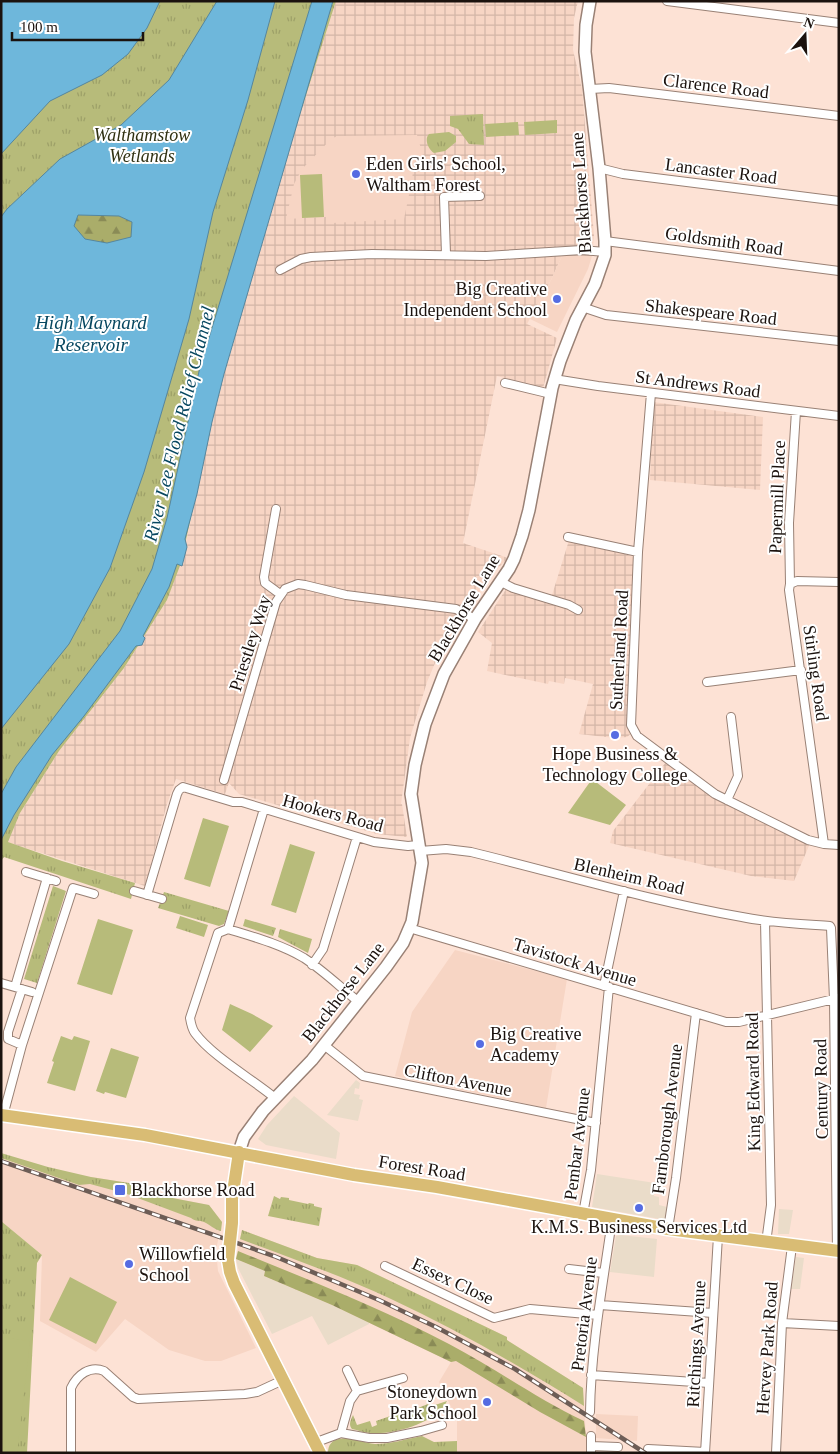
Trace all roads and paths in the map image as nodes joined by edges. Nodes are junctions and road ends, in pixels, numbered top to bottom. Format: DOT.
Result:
graph roads {
  1 [pos="590,1"];
  2 [pos="668,1"];
  3 [pos="839,23"];
  4 [pos="590,89"];
  5 [pos="839,116"];
  6 [pos="599,168"];
  7 [pos="480,196"];
  8 [pos="839,201"];
  9 [pos="605,246"];
  10 [pos="446,254"];
  11 [pos="280,270"];
  12 [pos="839,271"];
  13 [pos="582,307"];
  14 [pos="839,341"];
  15 [pos="554,379"];
  16 [pos="504,383"];
  17 [pos="650,393"];
  18 [pos="551,394"];
  19 [pos="796,411"];
  20 [pos="839,416"];
  21 [pos="276,509"];
  22 [pos="568,537"];
  23 [pos="638,552"];
  24 [pos="501,582"];
  25 [pos="839,582"];
  26 [pos="790,584"];
  27 [pos="280,594"];
  28 [pos="578,610"];
  29 [pos="475,619"];
  30 [pos="801,670"];
  31 [pos="707,682"];
  32 [pos="731,717"];
  33 [pos="224,780"];
  34 [pos="727,800"];
  35 [pos="264,809"];
  36 [pos="357,837"];
  37 [pos="824,844"];
  38 [pos="839,845"];
  39 [pos="419,848"];
  40 [pos="26,872"];
  41 [pos="47,878"];
  42 [pos="56,880"];
  43 [pos="134,891"];
  44 [pos="624,891"];
  45 [pos="94,894"];
  46 [pos="147,894"];
  47 [pos="162,899"];
  48 [pos="765,921"];
  49 [pos="409,928"];
  50 [pos="831,928"];
  51 [pos="228,929"];
  52 [pos="312,965"];
  53 [pos="1,983"];
  54 [pos="607,987"];
  55 [pos="18,988"];
  56 [pos="32,992"];
  57 [pos="836,999"];
  58 [pos="360,1002"];
  59 [pos="696,1013"];
  60 [pos="767,1015"];
  61 [pos="22,1045"];
  62 [pos="324,1045"];
  63 [pos="275,1098"];
  64 [pos="2,1115"];
  65 [pos="596,1123"];
  66 [pos="239,1152"];
  67 [pos="583,1214"];
  68 [pos="612,1220"];
  69 [pos="668,1229"];
  70 [pos="718,1236"];
  71 [pos="766,1242"];
  72 [pos="792,1246"];
  73 [pos="838,1251"];
  74 [pos="384,1266"];
  75 [pos="569,1269"];
  76 [pos="603,1273"];
  77 [pos="600,1305"];
  78 [pos="713,1313"];
  79 [pos="598,1315"];
  80 [pos="782,1323"];
  81 [pos="839,1326"];
  82 [pos="347,1370"];
  83 [pos="591,1375"];
  84 [pos="403,1378"];
  85 [pos="283,1380"];
  86 [pos="709,1383"];
  87 [pos="357,1391"];
  88 [pos="590,1412"];
  89 [pos="442,1425"];
  90 [pos="341,1433"];
  91 [pos="591,1436"];
  92 [pos="618,1447"];
  93 [pos="317,1448"];
  94 [pos="591,1449"];
  95 [pos="648,1449"];
  96 [pos="705,1452"];
  97 [pos="71,1453"];
  98 [pos="776,1453"];
  1 -- 4 [label="main road, Blackhorse Lane"];
  2 -- 3 [label="street"];
  4 -- 5 [label="street, Clarence Road"];
  4 -- 6 [label="main road, Blackhorse Lane"];
  6 -- 8 [label="street, Lancaster Road"];
  6 -- 9 [label="main road, Blackhorse Lane"];
  7 -- 10 [label="street"];
  9 -- 10 [label="street, Goldsmith Road"];
  9 -- 12 [label="street, Goldsmith Road"];
  9 -- 13 [label="main road, Blackhorse Lane"];
  10 -- 11 [label="street, Goldsmith Road"];
  13 -- 14 [label="street, Shakespeare Road"];
  13 -- 15 [label="main road, Blackhorse Lane"];
  15 -- 17 [label="street, St Andrews Road"];
  15 -- 18 [label="main road, Blackhorse Lane"];
  16 -- 18 [label="street"];
  17 -- 19 [label="street, St Andrews Road"];
  17 -- 23 [label="street, Sutherland Road"];
  18 -- 24 [label="main road, Blackhorse Lane"];
  19 -- 20 [label="street, St Andrews Road"];
  19 -- 26 [label="street, Papermill Place"];
  21 -- 27 [label="street"];
  22 -- 23 [label="street"];
  23 -- 34 [label="street, Sutherland Road"];
  24 -- 28 [label="street"];
  24 -- 29 [label="main road, Blackhorse Lane"];
  25 -- 26 [label="street"];
  26 -- 30 [label="street, Stirling Road"];
  27 -- 29 [label="street, Priestley Way"];
  27 -- 33 [label="street, Priestley Way"];
  29 -- 39 [label="main road, Blackhorse Lane"];
  30 -- 31 [label="street"];
  30 -- 37 [label="street, Stirling Road"];
  32 -- 34 [label="street"];
  34 -- 37 [label="street, Sutherland Road"];
  35 -- 36 [label="street, Hookers Road"];
  35 -- 46 [label="street, Hookers Road"];
  35 -- 51 [label="street"];
  36 -- 39 [label="street, Hookers Road"];
  36 -- 52 [label="street"];
  37 -- 38 [label="street, Sutherland Road"];
  39 -- 44 [label="street, Blenheim Road"];
  39 -- 49 [label="main road, Blackhorse Lane"];
  40 -- 41 [label="street"];
  41 -- 42 [label="street"];
  41 -- 55 [label="street"];
  43 -- 46 [label="street"];
  44 -- 48 [label="street, Blenheim Road"];
  44 -- 54 [label="street, Pembar Avenue"];
  45 -- 61 [label="street"];
  46 -- 47 [label="street"];
  48 -- 50 [label="street, Blenheim Road"];
  48 -- 60 [label="street, King Edward Road"];
  49 -- 54 [label="street, Tavistock Avenue"];
  49 -- 58 [label="main road, Blackhorse Lane"];
  50 -- 57 [label="street, Century Road"];
  51 -- 52 [label="street"];
  51 -- 63 [label="street"];
  52 -- 58 [label="street"];
  53 -- 55 [label="street"];
  54 -- 59 [label="street, Tavistock Avenue"];
  54 -- 65 [label="street, Pembar Avenue"];
  55 -- 56 [label="street"];
  55 -- 61 [label="street"];
  57 -- 60 [label="street"];
  57 -- 73 [label="street, Century Road"];
  58 -- 62 [label="main road, Blackhorse Lane"];
  59 -- 60 [label="street, Tavistock Avenue"];
  59 -- 69 [label="street, Farnborough Avenue"];
  60 -- 71 [label="street, King Edward Road"];
  61 -- 64 [label="street"];
  62 -- 63 [label="main road, Blackhorse Lane"];
  62 -- 65 [label="street, Clifton Avenue"];
  63 -- 66 [label="main road, Blackhorse Lane"];
  64 -- 66 [label="main road, Forest Road"];
  65 -- 67 [label="street, Pembar Avenue"];
  66 -- 67 [label="main road, Forest Road"];
  66 -- 85 [label="main road, bridge"];
  67 -- 68 [label="main road, Forest Road"];
  68 -- 69 [label="main road, Forest Road"];
  68 -- 76 [label="street, Pretoria Avenue"];
  69 -- 70 [label="main road, Forest Road"];
  70 -- 71 [label="main road, Forest Road"];
  70 -- 78 [label="street, Ritchings Avenue"];
  71 -- 72 [label="main road, Forest Road"];
  72 -- 73 [label="main road, Forest Road"];
  72 -- 80 [label="street, Hervey Park Road"];
  74 -- 79 [label="street, Essex Close"];
  75 -- 76 [label="street"];
  76 -- 77 [label="street, Pretoria Avenue"];
  77 -- 78 [label="street"];
  77 -- 79 [label="street, Pretoria Avenue"];
  78 -- 86 [label="street, Ritchings Avenue"];
  79 -- 83 [label="street, Pretoria Avenue"];
  80 -- 81 [label="street"];
  80 -- 98 [label="street, Hervey Park Road"];
  82 -- 87 [label="street"];
  83 -- 86 [label="street"];
  83 -- 88 [label="street, Pretoria Avenue"];
  84 -- 87 [label="street"];
  85 -- 93 [label="main road"];
  85 -- 97 [label="street"];
  86 -- 96 [label="street, Ritchings Avenue"];
  87 -- 90 [label="street"];
  89 -- 90 [label="street"];
  90 -- 93 [label="street"];
  91 -- 94 [label="street"];
  92 -- 94 [label="street"];
  95 -- 96 [label="street"];
}
